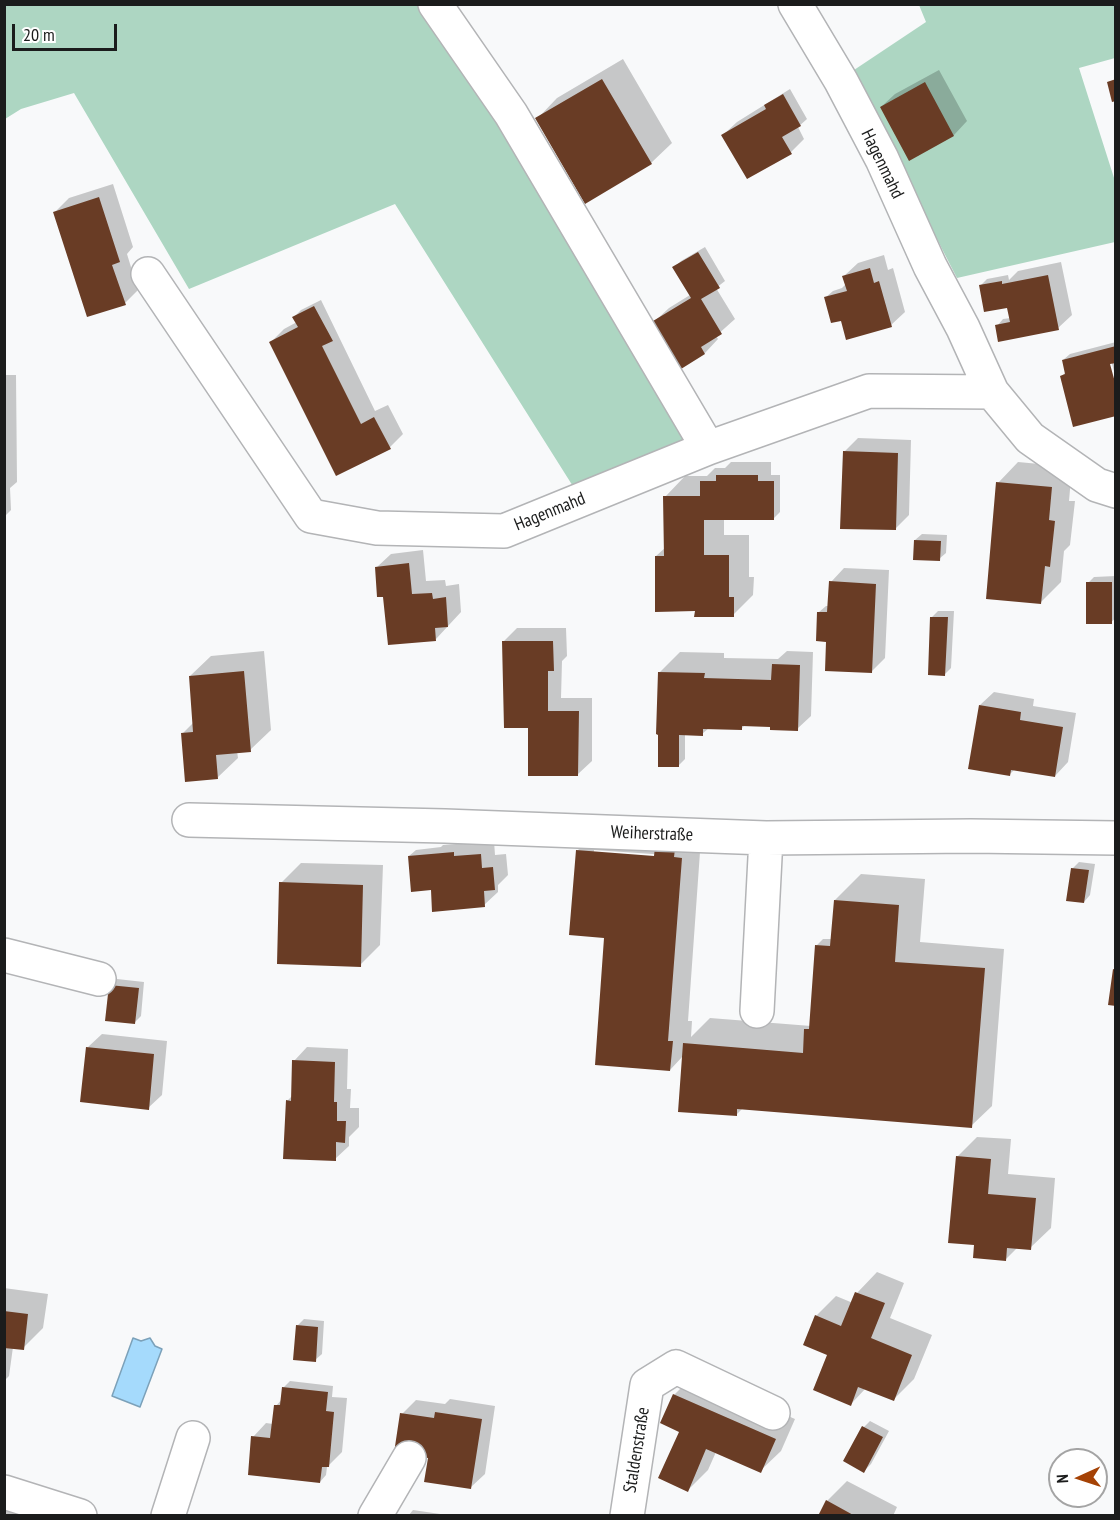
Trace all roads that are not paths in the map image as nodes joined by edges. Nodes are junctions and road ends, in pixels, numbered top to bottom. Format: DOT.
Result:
graph roads {
  1 [pos="435,4"];
  2 [pos="795,4"];
  3 [pos="148,274"];
  4 [pos="992,392"];
  5 [pos="708,448"];
  6 [pos="1116,491"];
  7 [pos="189,820"];
  8 [pos="766,838"];
  9 [pos="1116,838"];
  10 [pos="4,956"];
  11 [pos="99,979"];
  12 [pos="757,1011"];
  13 [pos="773,1413"];
  14 [pos="193,1438"];
  15 [pos="409,1458"];
  16 [pos="4,1492"];
  17 [pos="80,1515"];
  18 [pos="168,1515"];
  19 [pos="375,1515"];
  20 [pos="627,1515"];
  1 -- 5 [label="street"];
  2 -- 4 [label="street, Hagenmahd"];
  3 -- 5 [label="street, Hagenmahd"];
  4 -- 5 [label="street, Hagenmahd"];
  4 -- 6 [label="street, Hagenmahd"];
  7 -- 8 [label="street, Weiherstraße"];
  8 -- 9 [label="street, Weiherstraße"];
  8 -- 12 [label="street"];
  10 -- 11 [label="street"];
  13 -- 20 [label="street, Staldenstraße"];
  14 -- 18 [label="street"];
  15 -- 19 [label="street"];
  16 -- 17 [label="street"];
}
